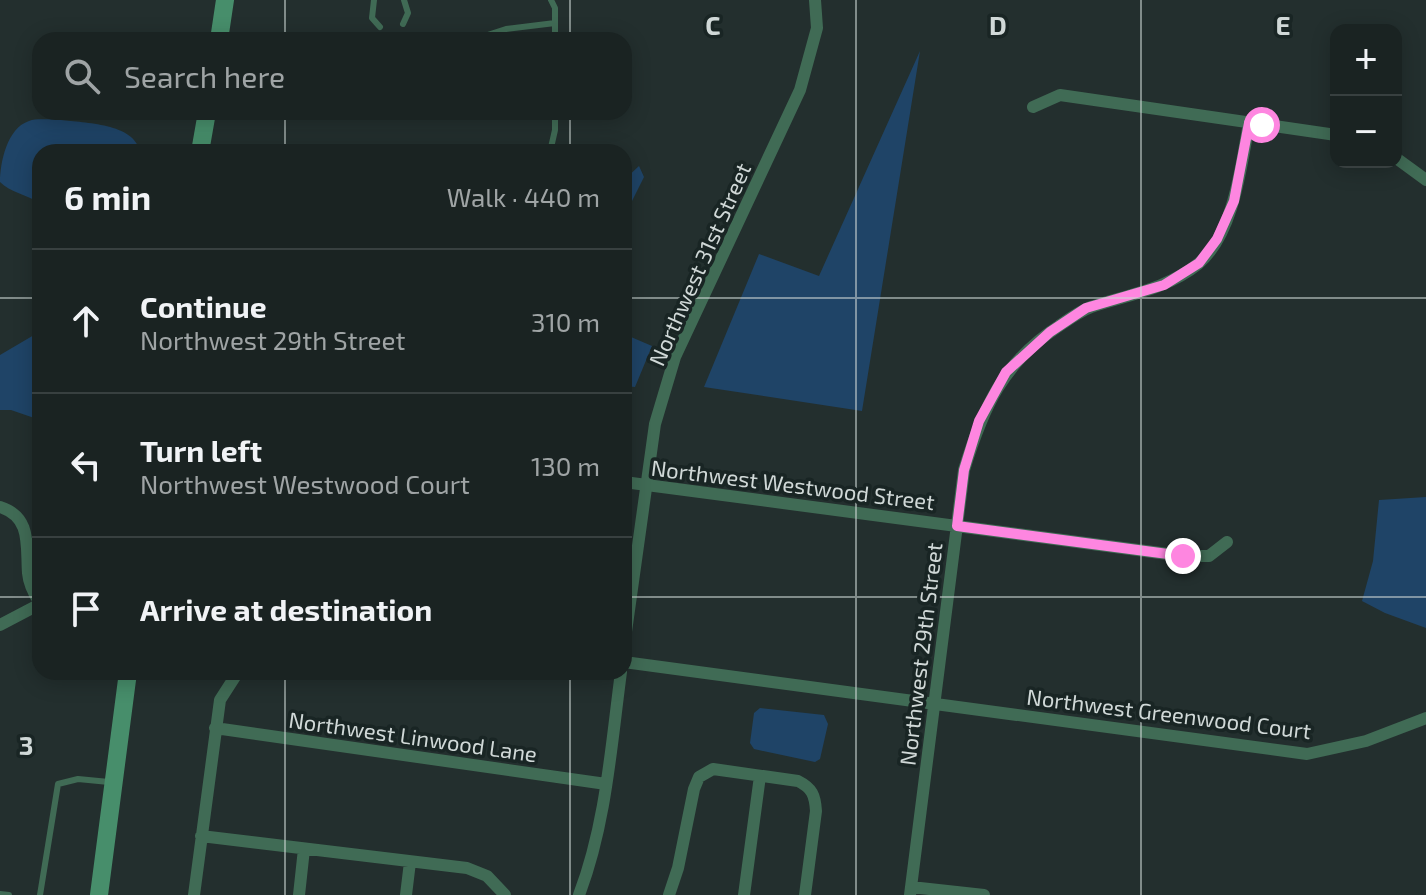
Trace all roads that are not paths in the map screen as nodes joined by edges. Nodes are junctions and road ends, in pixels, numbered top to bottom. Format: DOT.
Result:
graph roads {
  1 [pos="225,0"];
  2 [pos="374,0"];
  3 [pos="404,0"];
  4 [pos="551,0"];
  5 [pos="815,0"];
  6 [pos="555,23"];
  7 [pos="403,24"];
  8 [pos="380,27"];
  9 [pos="220,32"];
  10 [pos="497,32"];
  11 [pos="555,32"];
  12 [pos="1033,107"];
  13 [pos="206,120"];
  14 [pos="555,120"];
  15 [pos="1249,123"];
  16 [pos="1330,134"];
  17 [pos="201,144"];
  18 [pos="552,144"];
  19 [pos="1402,162"];
  20 [pos="1426,180"];
  21 [pos="632,483"];
  22 [pos="646,485"];
  23 [pos="0,507"];
  24 [pos="957,526"];
  25 [pos="1227,542"];
  26 [pos="632,587"];
  27 [pos="32,590"];
  28 [pos="32,608"];
  29 [pos="0,625"];
  30 [pos="632,663"];
  31 [pos="127,680"];
  32 [pos="233,680"];
  33 [pos="620,680"];
  34 [pos="934,703"];
  35 [pos="1426,718"];
  36 [pos="215,728"];
  37 [pos="760,776"];
  38 [pos="114,782"];
  39 [pos="606,784"];
  40 [pos="201,836"];
  41 [pos="304,849"];
  42 [pos="410,862"];
  43 [pos="910,891"];
  44 [pos="0,894"];
  45 [pos="9,895"];
  46 [pos="40,895"];
  47 [pos="99,895"];
  48 [pos="194,895"];
  49 [pos="299,895"];
  50 [pos="406,895"];
  51 [pos="505,895"];
  52 [pos="579,895"];
  53 [pos="669,895"];
  54 [pos="744,895"];
  55 [pos="805,895"];
  56 [pos="984,895"];
  1 -- 9 [label="main road"];
  2 -- 8 [label="lane"];
  3 -- 7 [label="lane"];
  4 -- 6 [label="lane"];
  5 -- 22 [label="street, Northwest 31st Street"];
  6 -- 10 [label="lane"];
  6 -- 11 [label="lane"];
  12 -- 15 [label="street"];
  13 -- 17 [label="main road"];
  14 -- 18 [label="lane"];
  15 -- 16 [label="street"];
  15 -- 24 [label="street, Northwest 29th Street"];
  19 -- 20 [label="street"];
  21 -- 22 [label="street, Northwest Westwood Street"];
  22 -- 24 [label="street, Northwest Westwood Street"];
  22 -- 26 [label="street, Northwest 31st Street"];
  23 -- 27 [label="street"];
  24 -- 25 [label="street, Northwest Westwood Street"];
  24 -- 34 [label="street, Northwest 29th Street"];
  28 -- 29 [label="street"];
  30 -- 34 [label="street, Northwest Greenwood Court"];
  31 -- 38 [label="main road"];
  32 -- 36 [label="street"];
  33 -- 39 [label="street"];
  34 -- 35 [label="street, Northwest Greenwood Court"];
  34 -- 43 [label="street, Northwest 29th Street"];
  36 -- 39 [label="street, Northwest Linwood Lane"];
  36 -- 40 [label="street"];
  37 -- 53 [label="street"];
  37 -- 54 [label="street"];
  37 -- 55 [label="street"];
  38 -- 46 [label="lane"];
  38 -- 47 [label="main road"];
  39 -- 52 [label="street"];
  40 -- 41 [label="street"];
  40 -- 48 [label="street"];
  41 -- 42 [label="street"];
  41 -- 49 [label="street"];
  42 -- 50 [label="street"];
  42 -- 51 [label="street"];
  43 -- 56 [label="street"];
  44 -- 45 [label="lane"];
}
